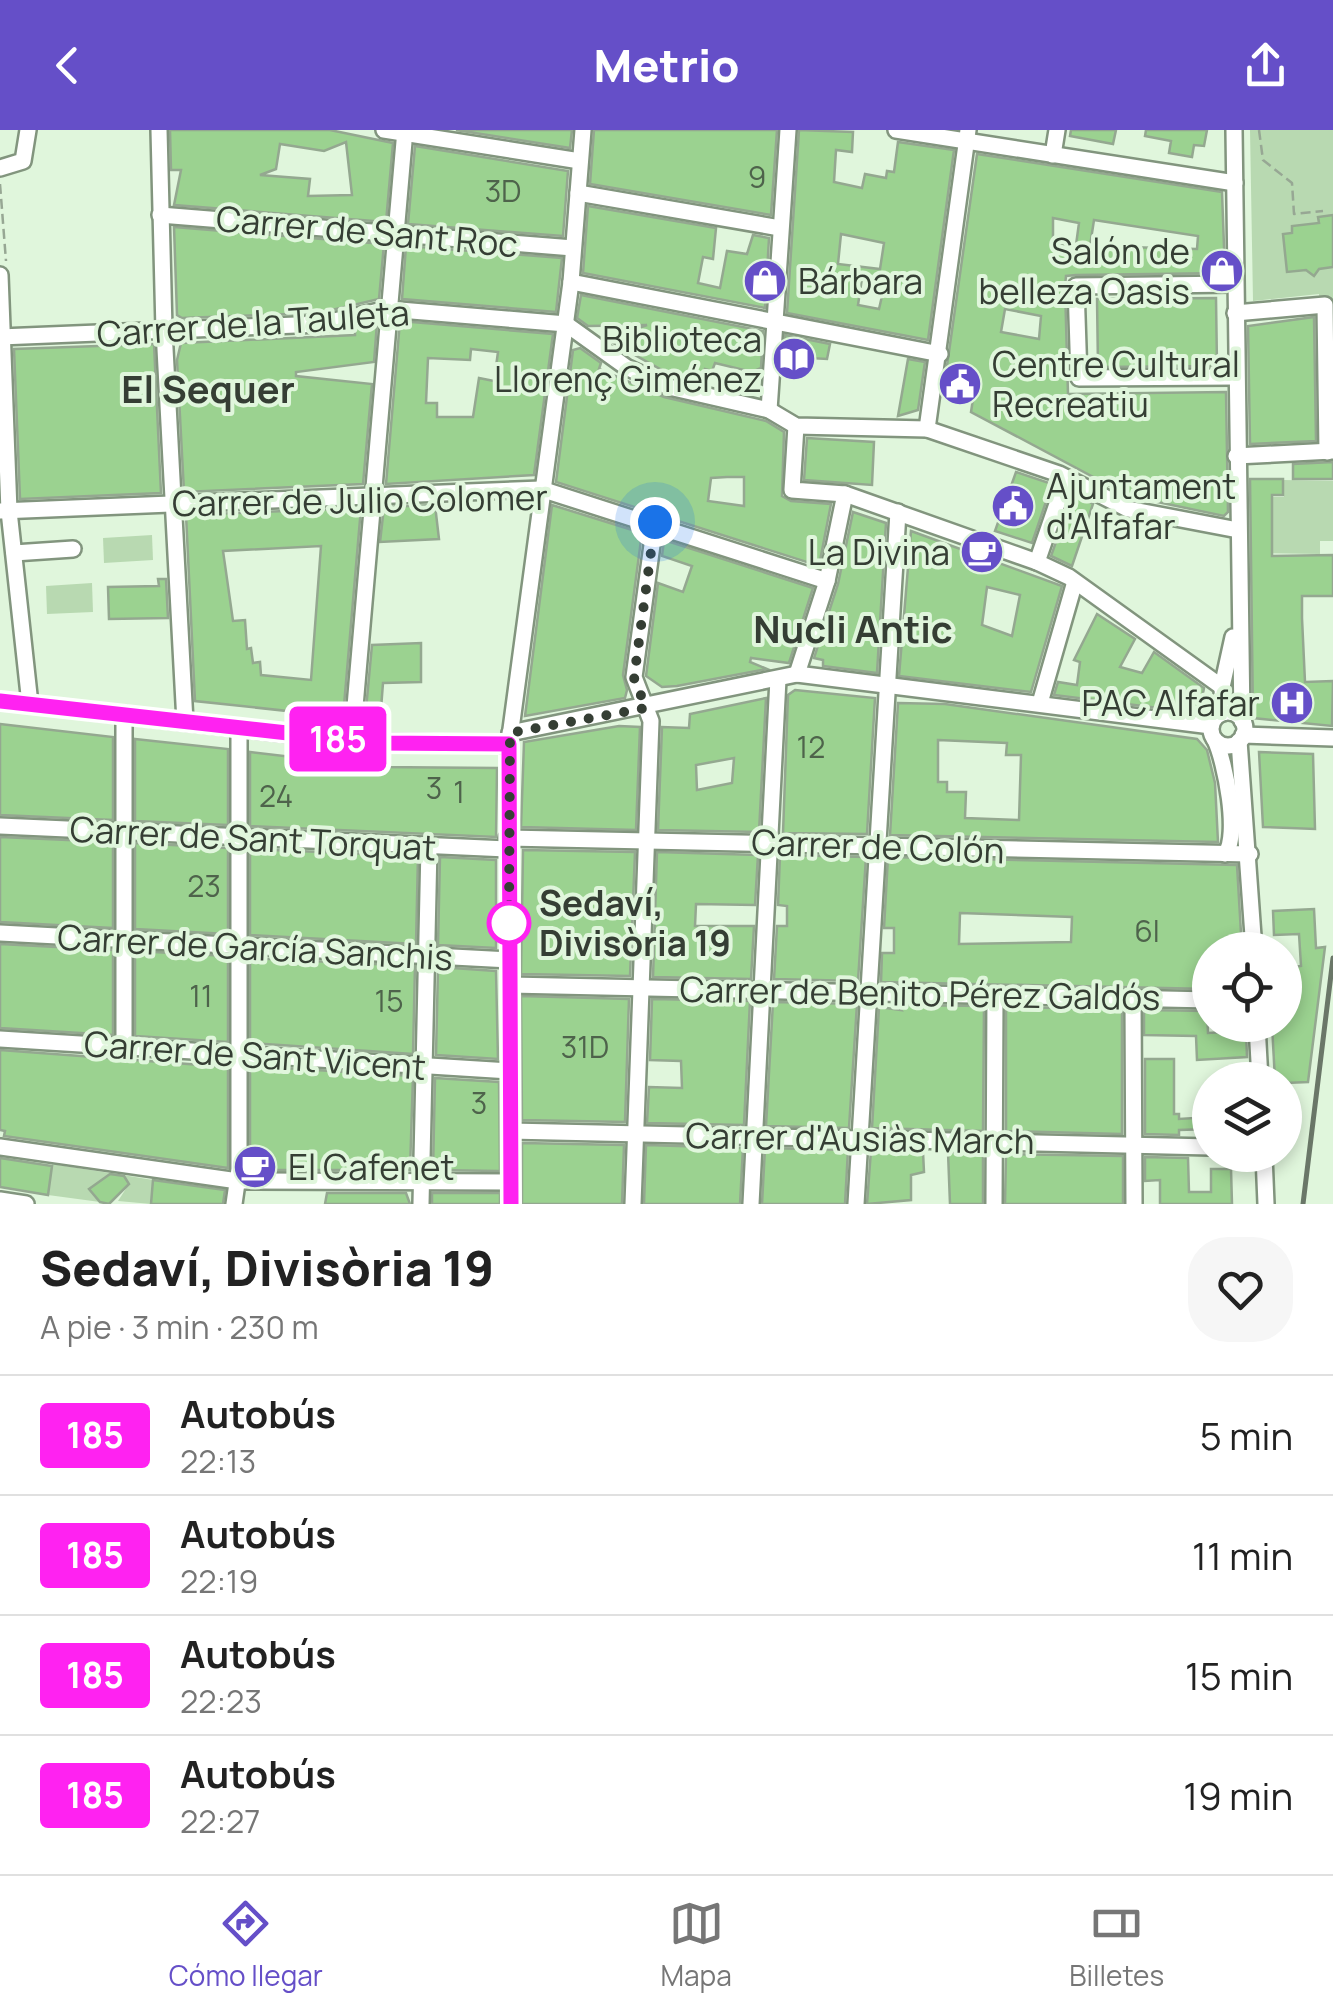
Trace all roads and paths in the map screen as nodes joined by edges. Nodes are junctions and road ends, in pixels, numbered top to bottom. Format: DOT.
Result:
graph roads {
  1 [pos="28,130"];
  2 [pos="159,130"];
  3 [pos="384,130"];
  4 [pos="583,130"];
  5 [pos="788,130"];
  6 [pos="896,130"];
  7 [pos="1058,130"];
  8 [pos="1234,130"];
  9 [pos="1259,130"];
  10 [pos="405,132"];
  11 [pos="967,136"];
  12 [pos="1054,155"];
  13 [pos="580,161"];
  14 [pos="0,168"];
  15 [pos="1236,183"];
  16 [pos="578,193"];
  17 [pos="1324,212"];
  18 [pos="160,215"];
  19 [pos="780,228"];
  20 [pos="394,233"];
  21 [pos="573,248"];
  22 [pos="0,276"];
  23 [pos="571,282"];
  24 [pos="1235,284"];
  25 [pos="388,309"];
  26 [pos="1235,313"];
  27 [pos="772,322"];
  28 [pos="566,324"];
  29 [pos="164,330"];
  30 [pos="2,338"];
  31 [pos="940,354"];
  32 [pos="1235,377"];
  33 [pos="768,410"];
  34 [pos="796,426"];
  35 [pos="927,429"];
  36 [pos="1330,451"];
  37 [pos="1236,456"];
  38 [pos="1066,478"];
  39 [pos="541,490"];
  40 [pos="375,493"];
  41 [pos="844,494"];
  42 [pos="176,502"];
  43 [pos="5,511"];
  44 [pos="898,512"];
  45 [pos="655,522"];
  46 [pos="1238,530"];
  47 [pos="73,550"];
  48 [pos="14,553"];
  49 [pos="1037,562"];
  50 [pos="827,582"];
  51 [pos="1074,585"];
  52 [pos="1238,614"];
  53 [pos="797,674"];
  54 [pos="778,679"];
  55 [pos="887,686"];
  56 [pos="1222,687"];
  57 [pos="0,701"];
  58 [pos="30,704"];
  59 [pos="1040,704"];
  60 [pos="646,708"];
  61 [pos="1223,713"];
  62 [pos="124,714"];
  63 [pos="185,722"];
  64 [pos="239,728"];
  65 [pos="1242,732"];
  66 [pos="1213,733"];
  67 [pos="1333,738"];
  68 [pos="509,739"];
  69 [pos="352,740"];
  70 [pos="0,826"];
  71 [pos="124,832"];
  72 [pos="238,838"];
  73 [pos="643,840"];
  74 [pos="772,843"];
  75 [pos="507,844"];
  76 [pos="428,847"];
  77 [pos="878,848"];
  78 [pos="1225,854"];
  79 [pos="1250,854"];
  80 [pos="1253,932"];
  81 [pos="0,933"];
  82 [pos="124,940"];
  83 [pos="238,946"];
  84 [pos="427,956"];
  85 [pos="510,960"];
  86 [pos="510,986"];
  87 [pos="641,986"];
  88 [pos="761,989"];
  89 [pos="870,992"];
  90 [pos="996,995"];
  91 [pos="1133,998"];
  92 [pos="1192,1000"];
  93 [pos="0,1038"];
  94 [pos="124,1046"];
  95 [pos="238,1054"];
  96 [pos="425,1066"];
  97 [pos="510,1070"];
  98 [pos="510,1131"];
  99 [pos="637,1133"];
  100 [pos="756,1134"];
  101 [pos="860,1136"];
  102 [pos="996,1141"];
  103 [pos="1134,1144"];
  104 [pos="1192,1146"];
  105 [pos="0,1147"];
  106 [pos="1265,1172"];
  107 [pos="238,1181"];
  108 [pos="425,1181"];
  109 [pos="511,1182"];
  110 [pos="0,1200"];
  111 [pos="26,1204"];
  112 [pos="234,1204"];
  113 [pos="422,1204"];
  114 [pos="511,1204"];
  115 [pos="633,1204"];
  116 [pos="751,1204"];
  117 [pos="856,1204"];
  118 [pos="994,1204"];
  119 [pos="1134,1204"];
  120 [pos="1266,1204"];
  1 -- 14 [label="street"];
  2 -- 18 [label="street"];
  3 -- 10 [label="street"];
  4 -- 13 [label="street"];
  5 -- 19 [label="street"];
  6 -- 11 [label="street"];
  7 -- 12 [label="street"];
  8 -- 15 [label="street"];
  9 -- 17 [label="path"];
  10 -- 13 [label="street"];
  10 -- 20 [label="street"];
  11 -- 12 [label="street"];
  11 -- 31 [label="street"];
  12 -- 15 [label="street"];
  13 -- 16 [label="street"];
  15 -- 24 [label="street"];
  16 -- 19 [label="street"];
  16 -- 21 [label="street"];
  18 -- 20 [label="street, Carrer de Sant Roc"];
  18 -- 29 [label="street"];
  19 -- 27 [label="street"];
  20 -- 21 [label="street, Carrer de Sant Roc"];
  20 -- 25 [label="street"];
  21 -- 23 [label="street"];
  22 -- 30 [label="street"];
  23 -- 27 [label="street"];
  23 -- 28 [label="street"];
  24 -- 26 [label="street"];
  24 -- 32 [label="street"];
  25 -- 28 [label="street, Carrer de la Tauleta"];
  25 -- 29 [label="street, Carrer de la Tauleta"];
  25 -- 40 [label="street"];
  26 -- 32 [label="street"];
  26 -- 36 [label="street"];
  27 -- 31 [label="street"];
  27 -- 33 [label="street"];
  28 -- 33 [label="street"];
  28 -- 39 [label="street"];
  29 -- 30 [label="street, Carrer de la Tauleta"];
  29 -- 42 [label="street"];
  30 -- 43 [label="street"];
  31 -- 35 [label="street"];
  32 -- 37 [label="street"];
  33 -- 34 [label="street"];
  34 -- 35 [label="street"];
  34 -- 41 [label="street"];
  35 -- 38 [label="street"];
  36 -- 37 [label="street"];
  37 -- 46 [label="street"];
  38 -- 46 [label="street"];
  38 -- 49 [label="street"];
  39 -- 40 [label="street, Carrer de Julio Colomer"];
  39 -- 45 [label="street, Carrer de Julio Colomer"];
  39 -- 68 [label="street"];
  40 -- 42 [label="street, Carrer de Julio Colomer"];
  40 -- 69 [label="street"];
  41 -- 44 [label="street"];
  41 -- 50 [label="street"];
  42 -- 43 [label="street, Carrer de Julio Colomer"];
  42 -- 63 [label="street"];
  43 -- 48 [label="street"];
  44 -- 49 [label="street"];
  44 -- 55 [label="street"];
  45 -- 50 [label="street, Carrer de Julio Colomer"];
  45 -- 60 [label="street"];
  46 -- 52 [label="street"];
  47 -- 48 [label="street"];
  48 -- 58 [label="street"];
  49 -- 51 [label="street"];
  50 -- 53 [label="street"];
  51 -- 56 [label="street"];
  51 -- 59 [label="street"];
  52 -- 56 [label="street"];
  52 -- 65 [label="street"];
  53 -- 54 [label="street"];
  53 -- 55 [label="street"];
  54 -- 60 [label="street"];
  54 -- 74 [label="street"];
  55 -- 59 [label="street"];
  55 -- 77 [label="street"];
  56 -- 61 [label="street"];
  57 -- 58 [label="street"];
  58 -- 62 [label="street"];
  59 -- 66 [label="street"];
  60 -- 68 [label="street"];
  60 -- 73 [label="street"];
  61 -- 65 [label="street"];
  61 -- 66 [label="street"];
  62 -- 63 [label="street"];
  62 -- 71 [label="street"];
  63 -- 64 [label="street"];
  64 -- 69 [label="street"];
  64 -- 72 [label="street"];
  65 -- 66 [label="street"];
  65 -- 67 [label="street"];
  65 -- 79 [label="street"];
  66 -- 78 [label="street"];
  68 -- 69 [label="street"];
  68 -- 75 [label="street"];
  70 -- 71 [label="street, Carrer de Sant Torquat"];
  71 -- 72 [label="street, Carrer de Sant Torquat"];
  71 -- 82 [label="street"];
  72 -- 76 [label="street, Carrer de Sant Torquat"];
  72 -- 83 [label="street"];
  73 -- 74 [label="street, Carrer de Colón"];
  73 -- 75 [label="street, Carrer de Colón"];
  73 -- 87 [label="street"];
  74 -- 77 [label="street, Carrer de Colón"];
  74 -- 88 [label="street"];
  75 -- 76 [label="street, Carrer de Sant Torquat"];
  75 -- 85 [label="street"];
  76 -- 84 [label="street"];
  77 -- 78 [label="street, Carrer de Colón"];
  77 -- 89 [label="street"];
  78 -- 79 [label="street, Carrer de Colón"];
  79 -- 80 [label="street"];
  81 -- 82 [label="street, Carrer de García Sanchis"];
  82 -- 83 [label="street, Carrer de García Sanchis"];
  82 -- 94 [label="street"];
  83 -- 84 [label="street, Carrer de García Sanchis"];
  83 -- 95 [label="street"];
  84 -- 85 [label="street, Carrer de García Sanchis"];
  84 -- 96 [label="street"];
  85 -- 86 [label="street"];
  86 -- 87 [label="street, Carrer de Benito Pérez Galdós"];
  86 -- 97 [label="street"];
  87 -- 88 [label="street, Carrer de Benito Pérez Galdós"];
  87 -- 99 [label="street"];
  88 -- 89 [label="street, Carrer de Benito Pérez Galdós"];
  88 -- 100 [label="street"];
  89 -- 90 [label="street, Carrer de Benito Pérez Galdós"];
  89 -- 101 [label="street"];
  90 -- 91 [label="street, Carrer de Benito Pérez Galdós"];
  90 -- 102 [label="street"];
  91 -- 92 [label="street, Carrer de Benito Pérez Galdós"];
  91 -- 103 [label="street"];
  93 -- 94 [label="street, Carrer de Sant Vicent"];
  94 -- 95 [label="street, Carrer de Sant Vicent"];
  95 -- 96 [label="street, Carrer de Sant Vicent"];
  95 -- 107 [label="street"];
  96 -- 97 [label="street, Carrer de Sant Vicent"];
  96 -- 108 [label="street"];
  97 -- 98 [label="street"];
  98 -- 99 [label="street, Carrer d'Ausiàs March"];
  98 -- 109 [label="street"];
  99 -- 100 [label="street, Carrer d'Ausiàs March"];
  99 -- 115 [label="street"];
  100 -- 101 [label="street, Carrer d'Ausiàs March"];
  100 -- 116 [label="street"];
  101 -- 102 [label="street, Carrer d'Ausiàs March"];
  101 -- 117 [label="street"];
  102 -- 103 [label="street, Carrer d'Ausiàs March"];
  102 -- 118 [label="street"];
  103 -- 104 [label="street, Carrer d'Ausiàs March"];
  103 -- 119 [label="street"];
  105 -- 107 [label="street"];
  106 -- 120 [label="street"];
  107 -- 108 [label="street"];
  107 -- 112 [label="street"];
  108 -- 109 [label="street"];
  108 -- 113 [label="street"];
  109 -- 114 [label="street"];
  110 -- 111 [label="street"];
}
